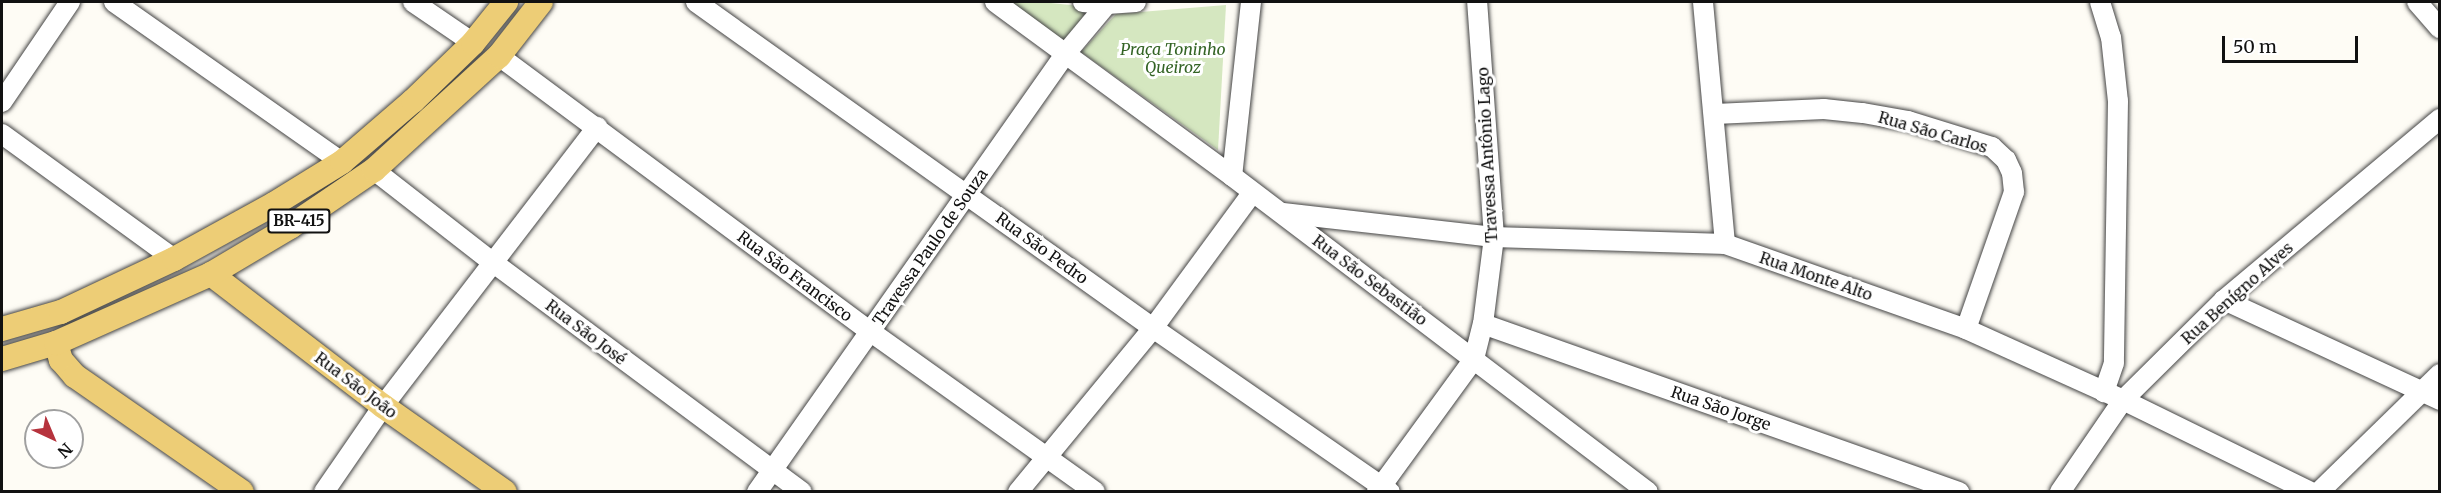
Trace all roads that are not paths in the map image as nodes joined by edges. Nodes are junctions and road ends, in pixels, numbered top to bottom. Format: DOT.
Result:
graph roads {
  1 [pos="70,2"];
  2 [pos="114,2"];
  3 [pos="413,2"];
  4 [pos="506,2"];
  5 [pos="542,2"];
  6 [pos="696,2"];
  7 [pos="995,2"];
  8 [pos="1083,2"];
  9 [pos="1136,2"];
  10 [pos="1251,2"];
  11 [pos="1477,2"];
  12 [pos="1703,2"];
  13 [pos="2100,2"];
  14 [pos="2417,2"];
  15 [pos="1107,4"];
  16 [pos="2439,28"];
  17 [pos="473,43"];
  18 [pos="1066,53"];
  19 [pos="499,56"];
  20 [pos="2,102"];
  21 [pos="1715,114"];
  22 [pos="2439,119"];
  23 [pos="597,127"];
  24 [pos="2,134"];
  25 [pos="342,162"];
  26 [pos="374,170"];
  27 [pos="1232,176"];
  28 [pos="1252,193"];
  29 [pos="966,194"];
  30 [pos="1283,213"];
  31 [pos="1494,237"];
  32 [pos="1725,244"];
  33 [pos="174,259"];
  34 [pos="491,261"];
  35 [pos="211,274"];
  36 [pos="2224,300"];
  37 [pos="61,312"];
  38 [pos="1483,324"];
  39 [pos="1153,328"];
  40 [pos="2,329"];
  41 [pos="1966,329"];
  42 [pos="871,332"];
  43 [pos="56,343"];
  44 [pos="2,359"];
  45 [pos="1474,359"];
  46 [pos="2439,374"];
  47 [pos="2104,392"];
  48 [pos="2431,396"];
  49 [pos="2123,400"];
  50 [pos="383,406"];
  51 [pos="1046,456"];
  52 [pos="773,471"];
  53 [pos="1383,490"];
  54 [pos="242,492"];
  55 [pos="324,492"];
  56 [pos="505,492"];
  57 [pos="757,492"];
  58 [pos="802,492"];
  59 [pos="1018,492"];
  60 [pos="1095,492"];
  61 [pos="1648,492"];
  62 [pos="1959,492"];
  63 [pos="2060,492"];
  64 [pos="2311,492"];
  65 [pos="2319,492"];
  1 -- 20 [label="street"];
  2 -- 25 [label="street"];
  3 -- 17 [label="street"];
  4 -- 17 [label="main road, BR-415"];
  5 -- 19 [label="main road, BR-415"];
  6 -- 29 [label="street, Rua São Pedro"];
  7 -- 18 [label="street"];
  8 -- 15 [label="street"];
  9 -- 15 [label="street"];
  10 -- 27 [label="street"];
  11 -- 31 [label="street, Travessa Antônio Lago"];
  12 -- 21 [label="street"];
  13 -- 47 [label="street"];
  14 -- 16 [label="street"];
  15 -- 18 [label="street, Travessa Paulo de Souza"];
  17 -- 25 [label="main road, BR-415"];
  18 -- 27 [label="street, Rua São Sebastião"];
  18 -- 29 [label="street, Travessa Paulo de Souza"];
  19 -- 23 [label="street, Rua São Francisco"];
  19 -- 26 [label="main road, BR-415"];
  21 -- 32 [label="street"];
  21 -- 41 [label="street, Rua São Carlos"];
  22 -- 36 [label="street, Rua Benígno Alves"];
  23 -- 34 [label="street"];
  23 -- 42 [label="street, Rua São Francisco"];
  24 -- 33 [label="street"];
  25 -- 33 [label="main road, BR-415"];
  26 -- 34 [label="street, Rua São José"];
  26 -- 35 [label="main road, BR-415"];
  27 -- 28 [label="street, Rua São Sebastião"];
  28 -- 30 [label="street, Rua São Sebastião"];
  28 -- 39 [label="street"];
  29 -- 39 [label="street, Rua São Pedro"];
  29 -- 42 [label="street, Travessa Paulo de Souza"];
  30 -- 31 [label="street, Rua Monte Alto"];
  30 -- 45 [label="street, Rua São Sebastião"];
  31 -- 32 [label="street, Rua Monte Alto"];
  31 -- 38 [label="street, Travessa Antônio Lago"];
  32 -- 41 [label="street, Rua Monte Alto"];
  33 -- 37 [label="main road, BR-415"];
  34 -- 50 [label="street"];
  34 -- 52 [label="street, Rua São José"];
  35 -- 43 [label="main road, BR-415"];
  35 -- 50 [label="main road, Rua São João"];
  36 -- 48 [label="street"];
  36 -- 49 [label="street, Rua Benígno Alves"];
  37 -- 40 [label="main road, BR-415"];
  37 -- 43 [label="street"];
  38 -- 45 [label="street, Travessa Antônio Lago"];
  38 -- 62 [label="street, Rua São Jorge"];
  39 -- 51 [label="street"];
  39 -- 53 [label="street, Rua São Pedro"];
  41 -- 47 [label="street, Rua Monte Alto"];
  42 -- 51 [label="street, Rua São Francisco"];
  42 -- 52 [label="street, Travessa Paulo de Souza"];
  43 -- 44 [label="main road, BR-415"];
  43 -- 54 [label="main road"];
  45 -- 53 [label="street, Travessa Antônio Lago"];
  45 -- 61 [label="street, Rua São Sebastião"];
  46 -- 48 [label="street"];
  47 -- 49 [label="street, Rua Monte Alto"];
  48 -- 65 [label="street"];
  49 -- 63 [label="street, Rua Benígno Alves"];
  49 -- 64 [label="street, Rua Monte Alto"];
  50 -- 55 [label="street"];
  50 -- 56 [label="main road, Rua São João"];
  51 -- 59 [label="street"];
  51 -- 60 [label="street, Rua São Francisco"];
  52 -- 57 [label="street, Travessa Paulo de Souza"];
  52 -- 58 [label="street, Rua São José"];
}
